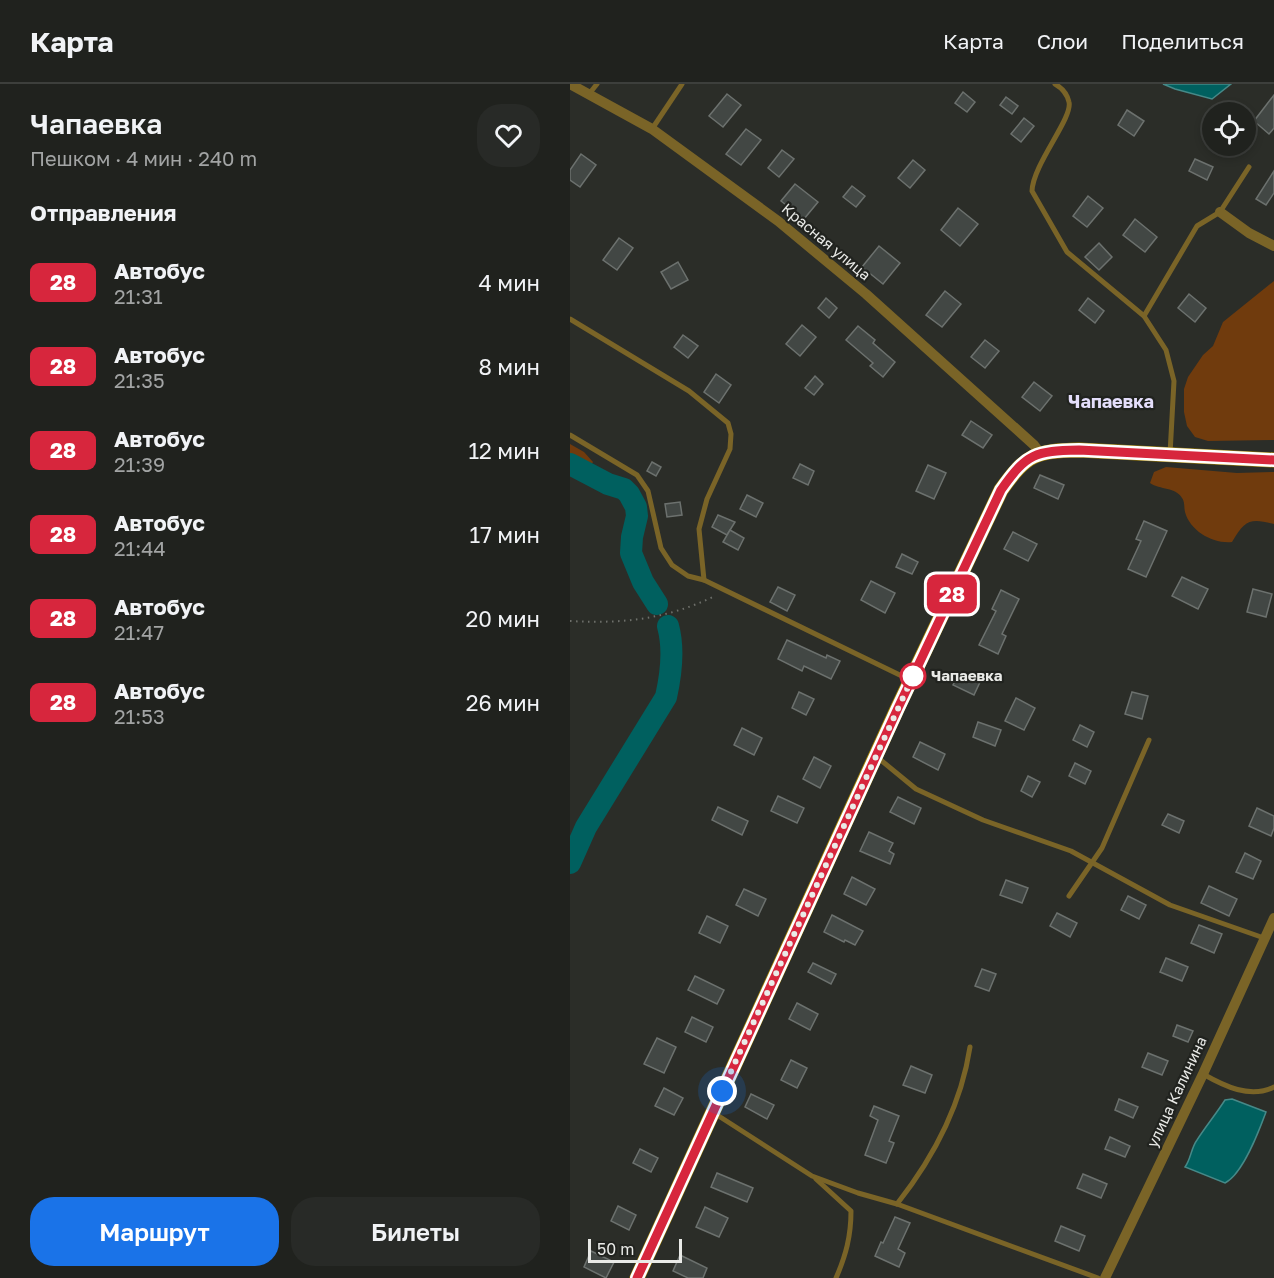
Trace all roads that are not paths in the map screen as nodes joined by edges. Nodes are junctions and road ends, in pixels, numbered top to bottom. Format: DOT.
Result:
graph roads {
  1 [pos="570,84"];
  2 [pos="597,84"];
  3 [pos="682,84"];
  4 [pos="1055,84"];
  5 [pos="589,94"];
  6 [pos="652,129"];
  7 [pos="1249,167"];
  8 [pos="1220,212"];
  9 [pos="1274,246"];
  10 [pos="1144,316"];
  11 [pos="570,319"];
  12 [pos="570,435"];
  13 [pos="1040,453"];
  14 [pos="1170,456"];
  15 [pos="1274,460"];
  16 [pos="704,580"];
  17 [pos="911,680"];
  18 [pos="1149,740"];
  19 [pos="876,756"];
  20 [pos="1092,861"];
  21 [pos="1069,896"];
  22 [pos="1274,918"];
  23 [pos="1264,938"];
  24 [pos="970,1047"];
  25 [pos="1203,1074"];
  26 [pos="1274,1087"];
  27 [pos="713,1112"];
  28 [pos="812,1176"];
  29 [pos="897,1203"];
  30 [pos="637,1278"];
  31 [pos="836,1278"];
  32 [pos="1098,1278"];
  33 [pos="1105,1278"];
  1 -- 5 [label="street, Красная улица"];
  2 -- 5 [label="lane"];
  3 -- 6 [label="lane"];
  4 -- 10 [label="lane"];
  5 -- 6 [label="street, Красная улица"];
  6 -- 13 [label="street, Красная улица"];
  7 -- 8 [label="lane"];
  8 -- 9 [label="street"];
  8 -- 10 [label="lane"];
  10 -- 14 [label="lane"];
  11 -- 16 [label="lane"];
  12 -- 16 [label="lane"];
  13 -- 14 [label="street"];
  13 -- 17 [label="street"];
  14 -- 15 [label="street"];
  16 -- 17 [label="lane"];
  17 -- 19 [label="street"];
  18 -- 20 [label="lane"];
  19 -- 20 [label="lane"];
  19 -- 27 [label="street"];
  20 -- 21 [label="lane"];
  20 -- 23 [label="lane"];
  22 -- 23 [label="street, улица Калинина"];
  23 -- 25 [label="street, улица Калинина"];
  24 -- 29 [label="lane"];
  25 -- 26 [label="lane"];
  25 -- 33 [label="street, улица Калинина"];
  27 -- 28 [label="lane"];
  27 -- 30 [label="street"];
  28 -- 29 [label="lane"];
  28 -- 31 [label="lane"];
  29 -- 32 [label="lane"];
}
